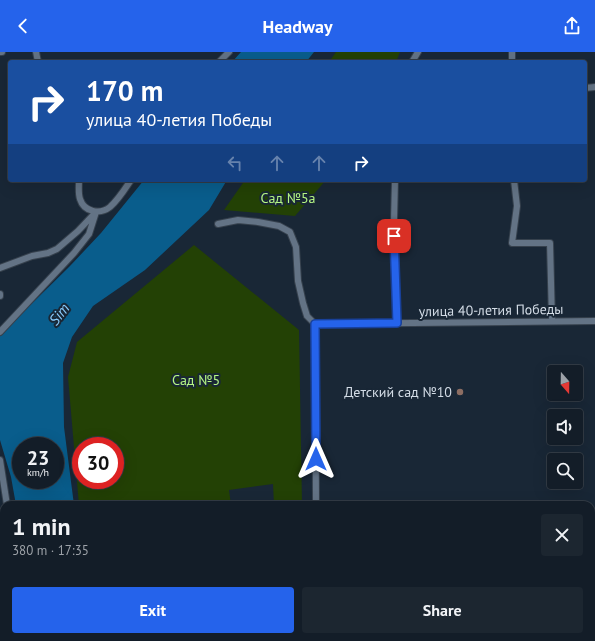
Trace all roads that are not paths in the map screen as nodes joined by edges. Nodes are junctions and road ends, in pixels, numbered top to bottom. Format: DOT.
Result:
graph roads {
  1 [pos="229,52"];
  2 [pos="221,60"];
  3 [pos="79,182"];
  4 [pos="130,182"];
  5 [pos="395,182"];
  6 [pos="514,182"];
  7 [pos="96,212"];
  8 [pos="218,224"];
  9 [pos="0,268"];
  10 [pos="595,320"];
  11 [pos="552,321"];
  12 [pos="397,323"];
  13 [pos="315,324"];
  14 [pos="0,332"];
  15 [pos="0,460"];
  16 [pos="6,501"];
  17 [pos="316,501"];
  1 -- 2 [label="street"];
  3 -- 7 [label="street"];
  4 -- 7 [label="street"];
  5 -- 12 [label="street"];
  6 -- 11 [label="street"];
  7 -- 9 [label="street"];
  7 -- 14 [label="street"];
  8 -- 13 [label="street"];
  10 -- 11 [label="street, улица 40-летия Победы"];
  11 -- 12 [label="street, улица 40-летия Победы"];
  12 -- 13 [label="street, улица 40-летия Победы"];
  13 -- 17 [label="street"];
  15 -- 16 [label="street"];
}
